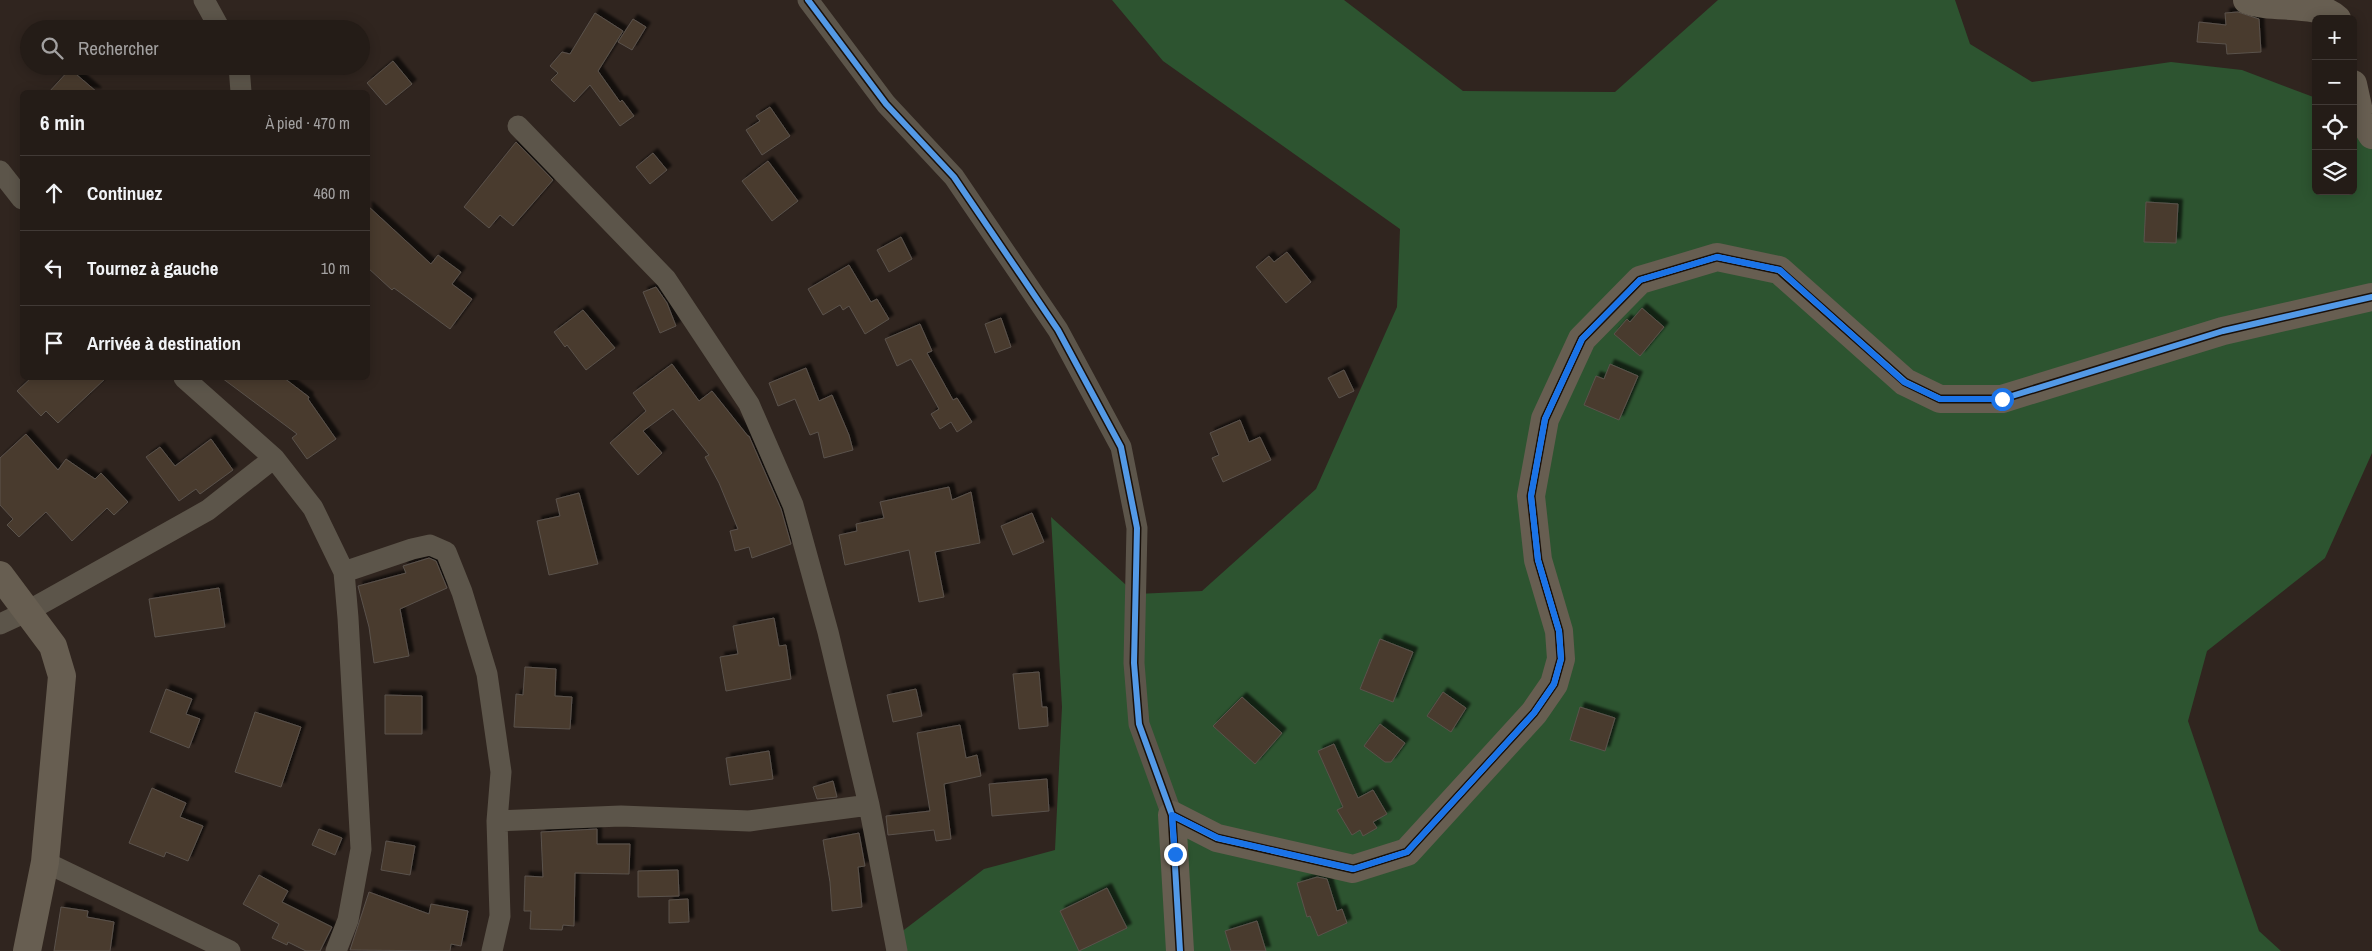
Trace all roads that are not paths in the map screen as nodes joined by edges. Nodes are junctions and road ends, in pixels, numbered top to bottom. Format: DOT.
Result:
graph roads {
  1 [pos="204,0"];
  2 [pos="808,0"];
  3 [pos="2247,0"];
  4 [pos="2330,15"];
  5 [pos="215,20"];
  6 [pos="240,75"];
  7 [pos="241,90"];
  8 [pos="2357,102"];
  9 [pos="518,126"];
  10 [pos="2372,135"];
  11 [pos="0,172"];
  12 [pos="20,197"];
  13 [pos="2372,297"];
  14 [pos="186,380"];
  15 [pos="274,458"];
  16 [pos="344,572"];
  17 [pos="0,575"];
  18 [pos="28,611"];
  19 [pos="0,624"];
  20 [pos="869,805"];
  21 [pos="1172,815"];
  22 [pos="498,821"];
  23 [pos="45,862"];
  24 [pos="27,951"];
  25 [pos="230,951"];
  26 [pos="336,951"];
  27 [pos="492,951"];
  28 [pos="897,951"];
  29 [pos="1180,951"];
  1 -- 5 [label="street"];
  2 -- 21 [label="street"];
  3 -- 4 [label="street"];
  6 -- 7 [label="street"];
  8 -- 10 [label="street"];
  9 -- 20 [label="street"];
  11 -- 12 [label="street"];
  13 -- 21 [label="street"];
  14 -- 15 [label="street"];
  15 -- 16 [label="street"];
  15 -- 18 [label="street"];
  16 -- 22 [label="street"];
  16 -- 26 [label="street"];
  17 -- 18 [label="street"];
  18 -- 19 [label="street"];
  18 -- 23 [label="street"];
  20 -- 22 [label="street"];
  20 -- 28 [label="street"];
  21 -- 29 [label="street"];
  22 -- 27 [label="street"];
  23 -- 24 [label="street"];
  23 -- 25 [label="street"];
}
